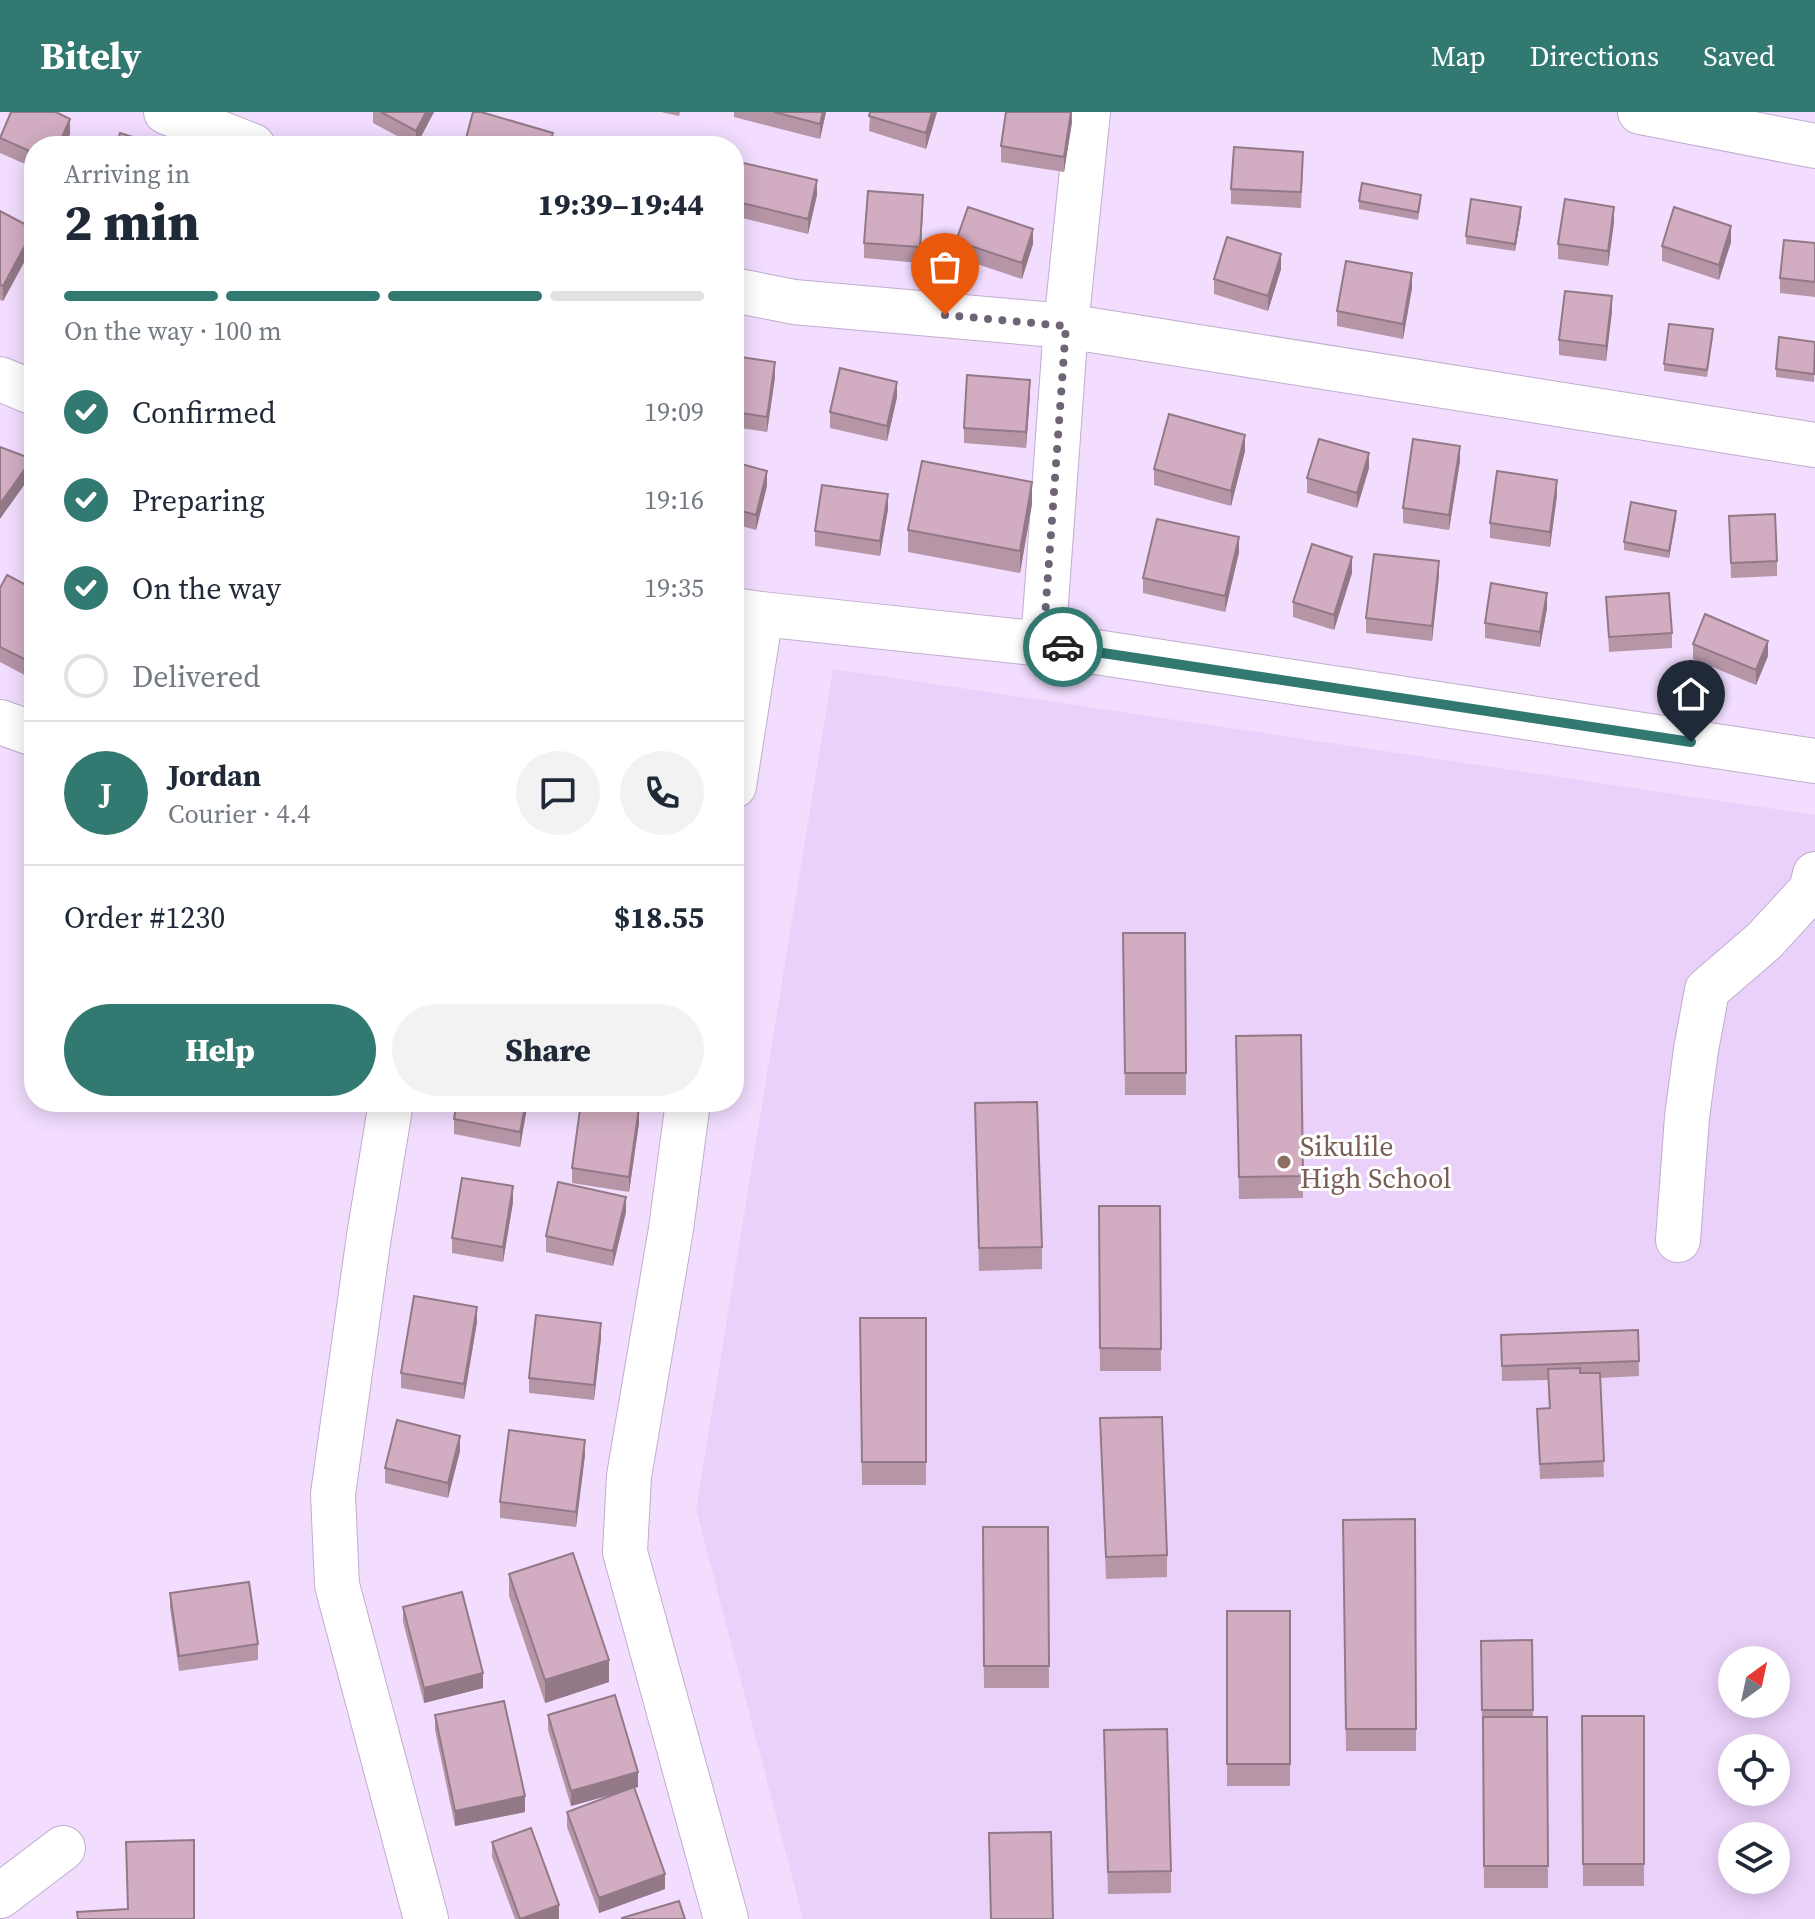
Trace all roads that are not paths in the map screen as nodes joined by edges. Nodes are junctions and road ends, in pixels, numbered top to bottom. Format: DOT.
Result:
graph roads {
  1 [pos="166,112"];
  2 [pos="1088,112"];
  3 [pos="1640,112"];
  4 [pos="227,136"];
  5 [pos="1815,146"];
  6 [pos="744,292"];
  7 [pos="1066,326"];
  8 [pos="0,379"];
  9 [pos="24,389"];
  10 [pos="1815,445"];
  11 [pos="748,612"];
  12 [pos="1043,644"];
  13 [pos="744,662"];
  14 [pos="0,722"];
  15 [pos="24,730"];
  16 [pos="1815,761"];
  17 [pos="1815,874"];
  18 [pos="389,1112"];
  19 [pos="687,1112"];
  20 [pos="1678,1240"];
  21 [pos="63,1848"];
  22 [pos="0,1896"];
  23 [pos="426,1919"];
  24 [pos="726,1919"];
  1 -- 4 [label="street"];
  2 -- 7 [label="street"];
  3 -- 5 [label="street"];
  6 -- 7 [label="street"];
  7 -- 10 [label="street"];
  7 -- 12 [label="street"];
  8 -- 9 [label="street"];
  11 -- 12 [label="street"];
  11 -- 13 [label="street"];
  12 -- 16 [label="street"];
  14 -- 15 [label="street"];
  17 -- 20 [label="street"];
  18 -- 23 [label="street"];
  19 -- 24 [label="street"];
  21 -- 22 [label="street"];
}
